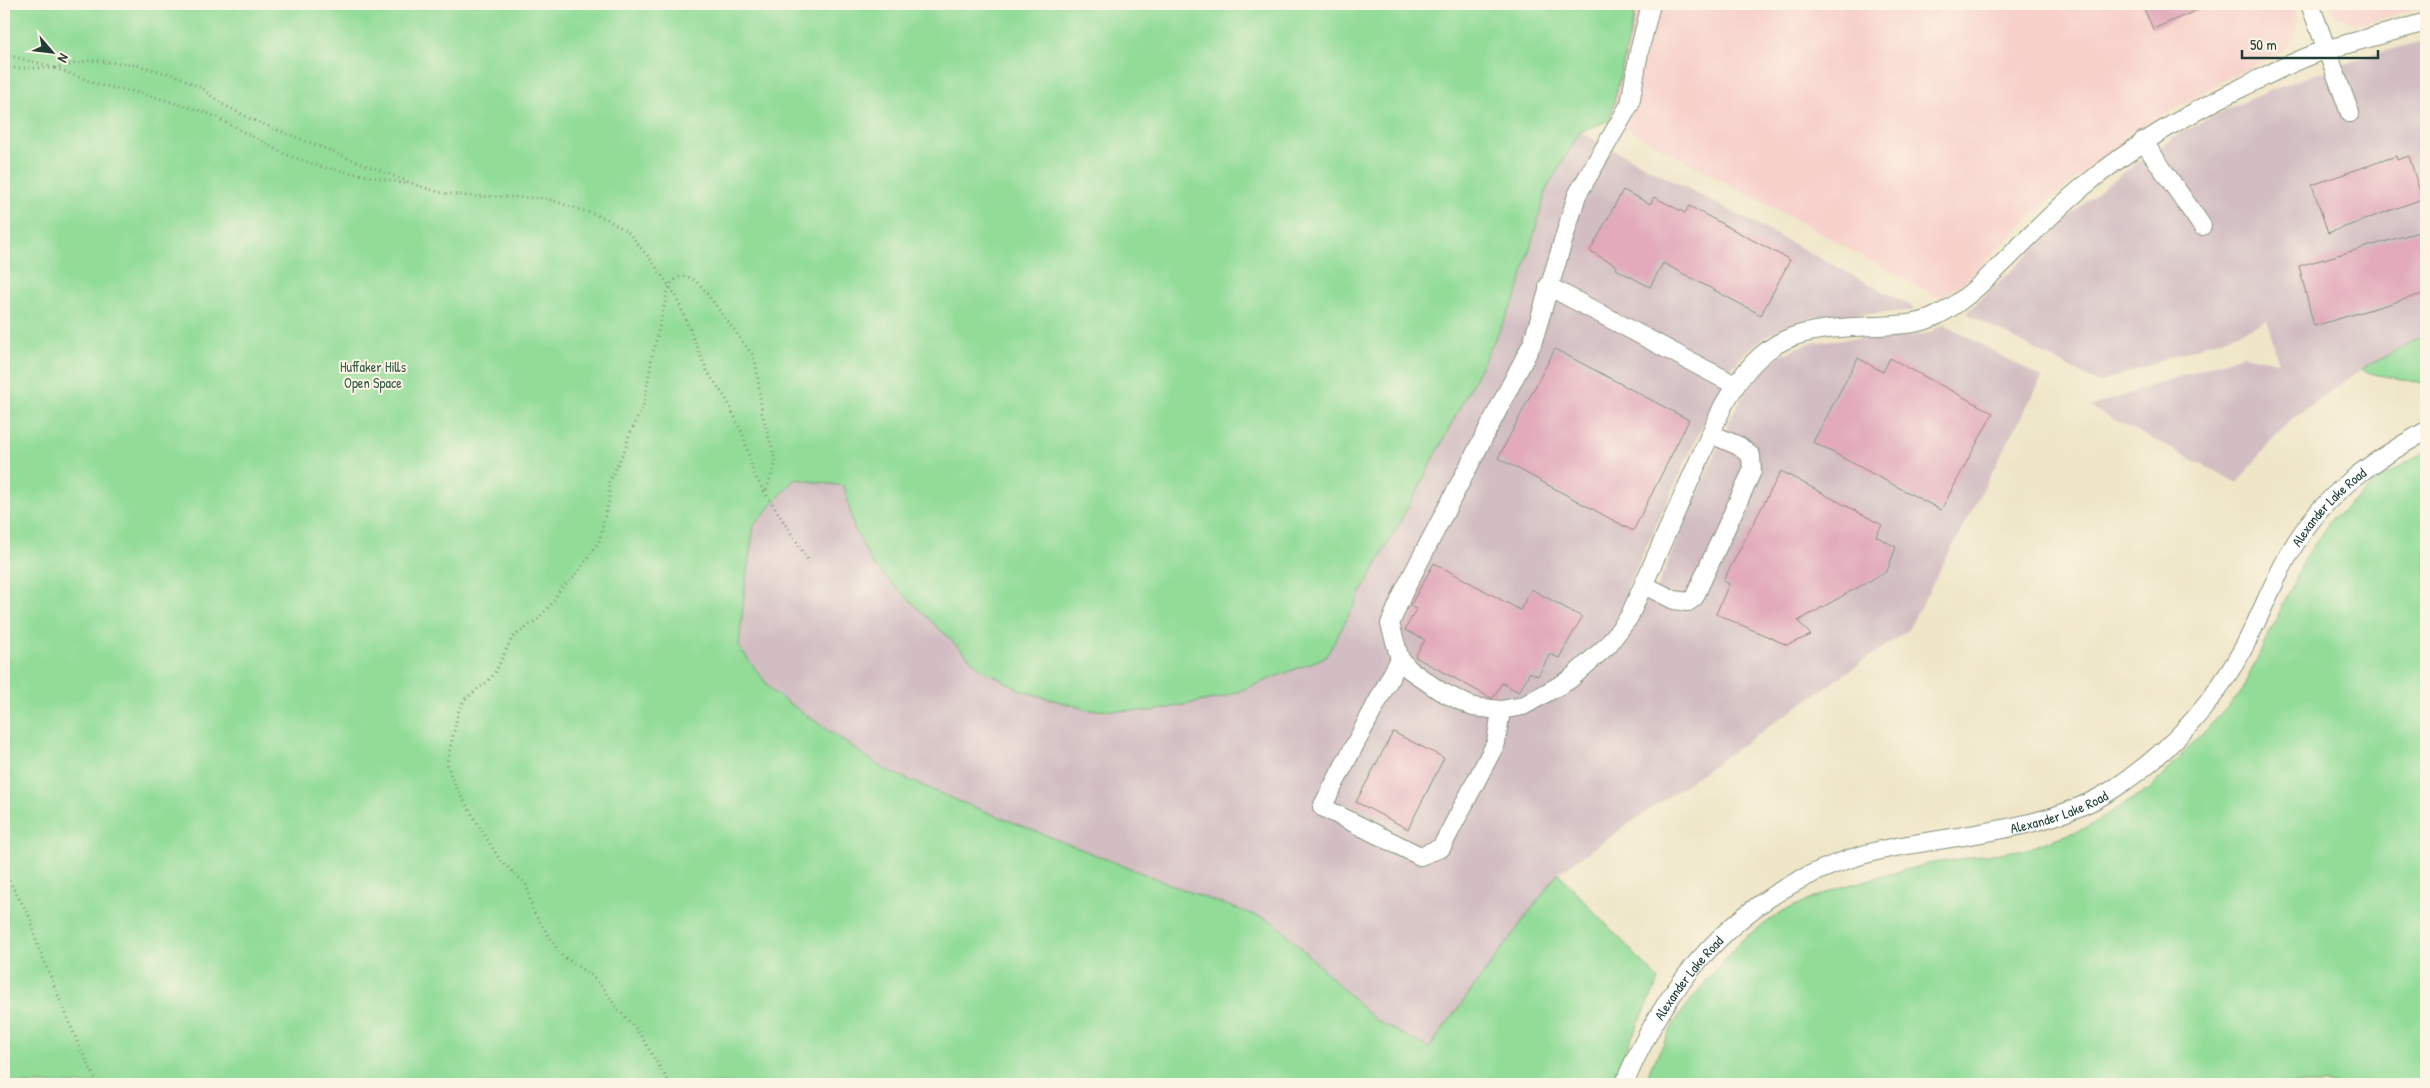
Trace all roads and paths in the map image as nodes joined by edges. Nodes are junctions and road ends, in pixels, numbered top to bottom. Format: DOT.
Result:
graph roads {
  1 [pos="1651,4"];
  2 [pos="2310,4"];
  3 [pos="2426,22"];
  4 [pos="2326,50"];
  5 [pos="4,54"];
  6 [pos="4,68"];
  7 [pos="55,68"];
  8 [pos="2350,113"];
  9 [pos="2143,141"];
  10 [pos="416,185"];
  11 [pos="2202,226"];
  12 [pos="669,286"];
  13 [pos="1548,286"];
  14 [pos="1736,385"];
  15 [pos="2426,431"];
  16 [pos="1711,434"];
  17 [pos="766,492"];
  18 [pos="808,560"];
  19 [pos="1644,585"];
  20 [pos="1400,659"];
  21 [pos="1500,710"];
  22 [pos="4,872"];
  23 [pos="98,1084"];
  24 [pos="670,1084"];
  25 [pos="1624,1084"];
  1 -- 13 [label="street"];
  2 -- 4 [label="street"];
  3 -- 4 [label="street"];
  4 -- 8 [label="street"];
  4 -- 9 [label="street"];
  5 -- 7 [label="path"];
  6 -- 7 [label="path"];
  7 -- 10 [label="path"];
  7 -- 10 [label="path"];
  9 -- 11 [label="street"];
  9 -- 14 [label="street"];
  10 -- 12 [label="path"];
  12 -- 17 [label="path"];
  12 -- 17 [label="path"];
  12 -- 24 [label="path"];
  13 -- 14 [label="street"];
  13 -- 20 [label="street"];
  14 -- 16 [label="street"];
  15 -- 25 [label="street, Alexander Lake Road"];
  16 -- 19 [label="street"];
  16 -- 19 [label="street"];
  17 -- 18 [label="path"];
  19 -- 21 [label="street"];
  20 -- 21 [label="street"];
  20 -- 21 [label="street"];
  22 -- 23 [label="path"];
}
